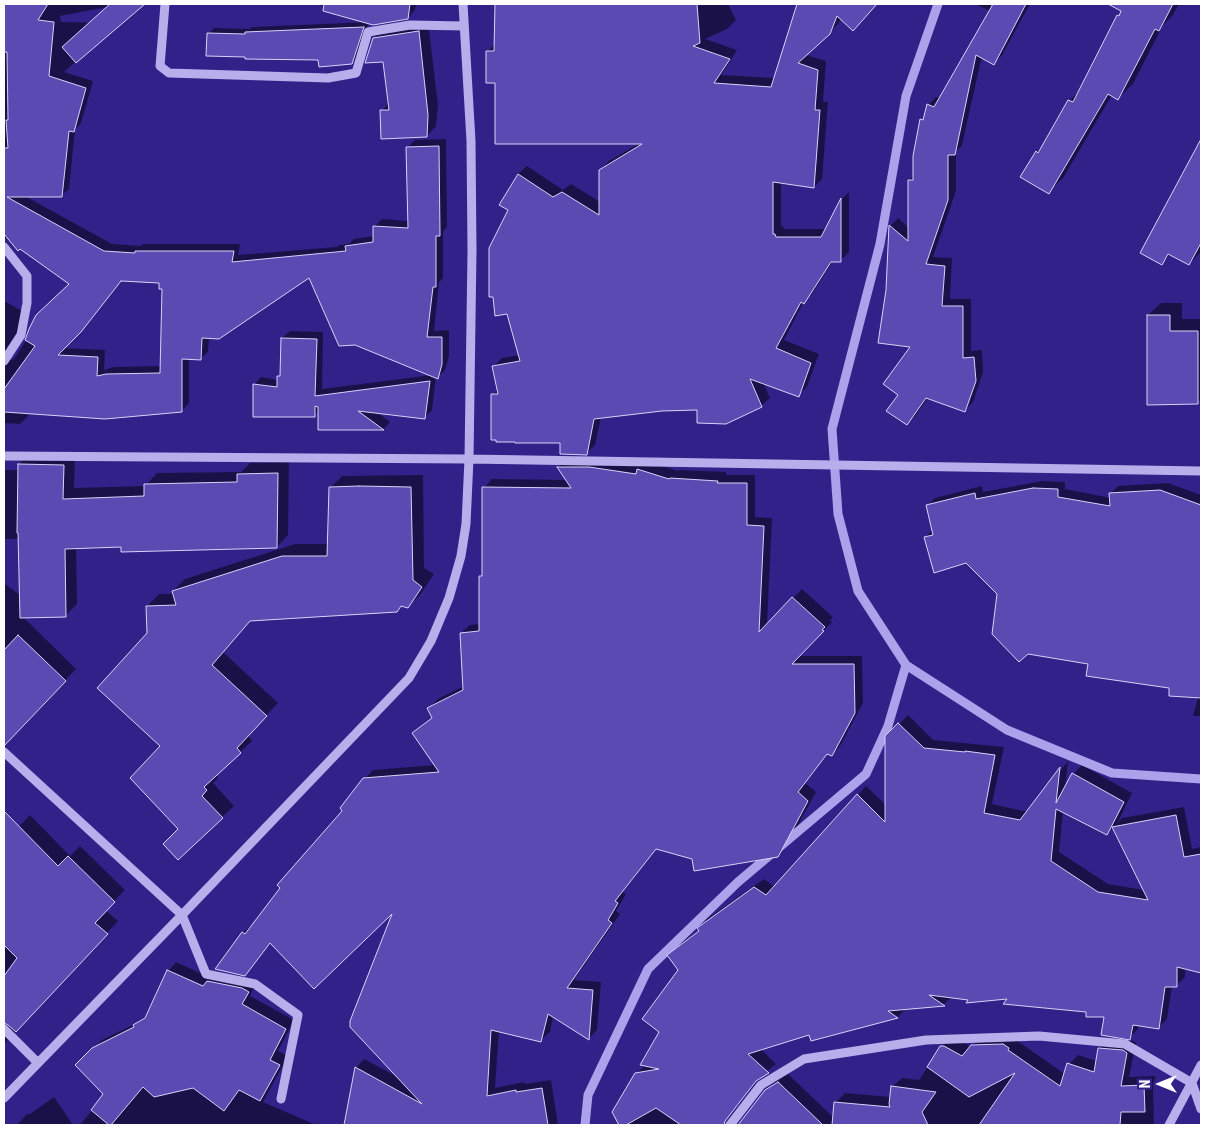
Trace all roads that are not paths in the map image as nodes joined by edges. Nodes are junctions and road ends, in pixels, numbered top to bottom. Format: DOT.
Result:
graph roads {
  1 [pos="165,4"];
  2 [pos="464,4"];
  3 [pos="464,26"];
  4 [pos="4,248"];
  5 [pos="4,361"];
  6 [pos="4,456"];
  7 [pos="469,459"];
  8 [pos="1201,471"];
  9 [pos="4,752"];
  10 [pos="182,915"];
  11 [pos="4,1029"];
  12 [pos="38,1063"];
  13 [pos="1201,1065"];
  14 [pos="1192,1083"];
  15 [pos="4,1098"];
  16 [pos="281,1100"];
  17 [pos="1201,1109"];
  18 [pos="730,1125"];
  19 [pos="1169,1125"];
  1 -- 3 [label="street"];
  2 -- 3 [label="street"];
  3 -- 7 [label="street"];
  4 -- 5 [label="street"];
  6 -- 7 [label="street"];
  7 -- 8 [label="street"];
  7 -- 10 [label="street"];
  9 -- 10 [label="street"];
  10 -- 12 [label="street"];
  10 -- 16 [label="street"];
  11 -- 12 [label="street"];
  12 -- 15 [label="street"];
  13 -- 14 [label="street"];
  14 -- 17 [label="street"];
  14 -- 18 [label="street"];
  14 -- 19 [label="street"];
}
